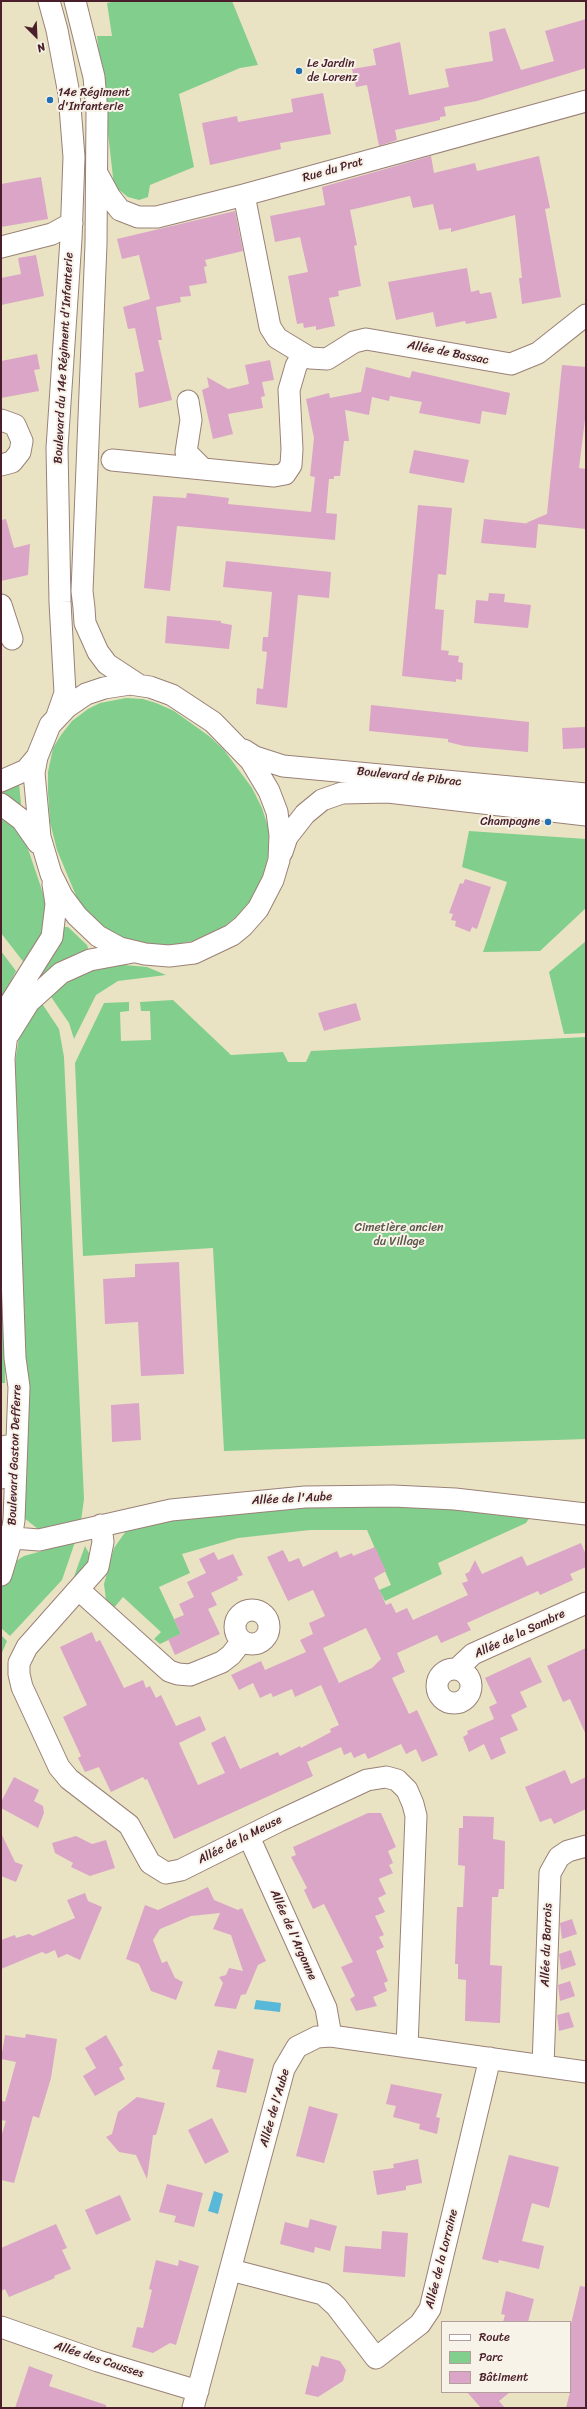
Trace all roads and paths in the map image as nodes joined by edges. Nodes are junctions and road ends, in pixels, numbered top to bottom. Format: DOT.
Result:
graph roads {
  1 [pos="49,1"];
  2 [pos="75,1"];
  3 [pos="586,101"];
  4 [pos="98,175"];
  5 [pos="244,195"];
  6 [pos="72,223"];
  7 [pos="1,247"];
  8 [pos="586,315"];
  9 [pos="302,355"];
  10 [pos="188,401"];
  11 [pos="1,420"];
  12 [pos="22,446"];
  13 [pos="56,448"];
  14 [pos="112,460"];
  15 [pos="1,465"];
  16 [pos="203,469"];
  17 [pos="1,605"];
  18 [pos="12,639"];
  19 [pos="141,686"];
  20 [pos="58,716"];
  21 [pos="237,745"];
  22 [pos="36,757"];
  23 [pos="1,781"];
  24 [pos="586,794"];
  25 [pos="1,804"];
  26 [pos="586,815"];
  27 [pos="43,851"];
  28 [pos="279,860"];
  29 [pos="51,874"];
  30 [pos="134,952"];
  31 [pos="4,1040"];
  32 [pos="15,1358"];
  33 [pos="3,1447"];
  34 [pos="1,1478"];
  35 [pos="586,1514"];
  36 [pos="101,1524"];
  37 [pos="6,1538"];
  38 [pos="1,1575"];
  39 [pos="79,1590"];
  40 [pos="586,1604"];
  41 [pos="242,1641"];
  42 [pos="457,1669"];
  43 [pos="249,1837"];
  44 [pos="586,1846"];
  45 [pos="332,2036"];
  46 [pos="407,2047"];
  47 [pos="490,2058"];
  48 [pos="543,2066"];
  49 [pos="586,2072"];
  50 [pos="231,2270"];
  51 [pos="1,2327"];
  52 [pos="196,2399"];
  1 -- 6 [label="street, Boulevard du 14e Régiment d'Infanterie"];
  2 -- 4 [label="street"];
  3 -- 5 [label="street, Rue du Prat"];
  4 -- 5 [label="street, Rue du Prat"];
  4 -- 19 [label="street"];
  5 -- 9 [label="street, Allée de Bassac"];
  6 -- 7 [label="street"];
  6 -- 13 [label="street, Boulevard du 14e Régiment d'Infanterie"];
  8 -- 9 [label="street, Allée de Bassac"];
  9 -- 16 [label="street"];
  10 -- 16 [label="street"];
  11 -- 12 [label="street"];
  12 -- 13 [label="street"];
  12 -- 15 [label="street"];
  13 -- 20 [label="street, Boulevard du 14e Régiment d'Infanterie"];
  14 -- 16 [label="street"];
  17 -- 18 [label="street"];
  19 -- 20 [label="street"];
  19 -- 21 [label="street"];
  20 -- 22 [label="street"];
  21 -- 24 [label="street, Boulevard de Pibrac"];
  21 -- 28 [label="street"];
  22 -- 23 [label="street"];
  22 -- 27 [label="street"];
  25 -- 27 [label="street"];
  26 -- 28 [label="street, Boulevard de Pibrac"];
  27 -- 29 [label="street"];
  28 -- 30 [label="street"];
  29 -- 30 [label="street"];
  29 -- 31 [label="street, Boulevard Gaston Defferre"];
  30 -- 31 [label="street, Boulevard Gaston Defferre"];
  31 -- 32 [label="street, Boulevard Gaston Defferre"];
  32 -- 33 [label="street, Boulevard Gaston Defferre"];
  32 -- 37 [label="street, Boulevard Gaston Defferre"];
  33 -- 34 [label="street, Boulevard Gaston Defferre"];
  35 -- 36 [label="street, Allée de l'Aube"];
  36 -- 37 [label="street, Allée de l'Aube"];
  36 -- 39 [label="street, Allée de la Meuse"];
  37 -- 38 [label="street, Boulevard Gaston Defferre"];
  39 -- 41 [label="street"];
  39 -- 43 [label="street, Allée de la Meuse"];
  40 -- 42 [label="street, Allée de la Sambre"];
  43 -- 45 [label="street, Allée de l'Argonne"];
  43 -- 46 [label="street, Allée de la Meuse"];
  44 -- 48 [label="street, Allée du Barrois"];
  45 -- 46 [label="street, Allée de l'Aube"];
  45 -- 50 [label="street, Allée de l'Aube"];
  46 -- 47 [label="street, Allée de l'Aube"];
  47 -- 48 [label="street, Allée de l'Aube"];
  47 -- 50 [label="street, Allée de la Lorraine"];
  48 -- 49 [label="street, Allée de l'Aube"];
  50 -- 52 [label="street, Allée de l'Aube"];
  51 -- 52 [label="street, Allée des Causses"];
}
